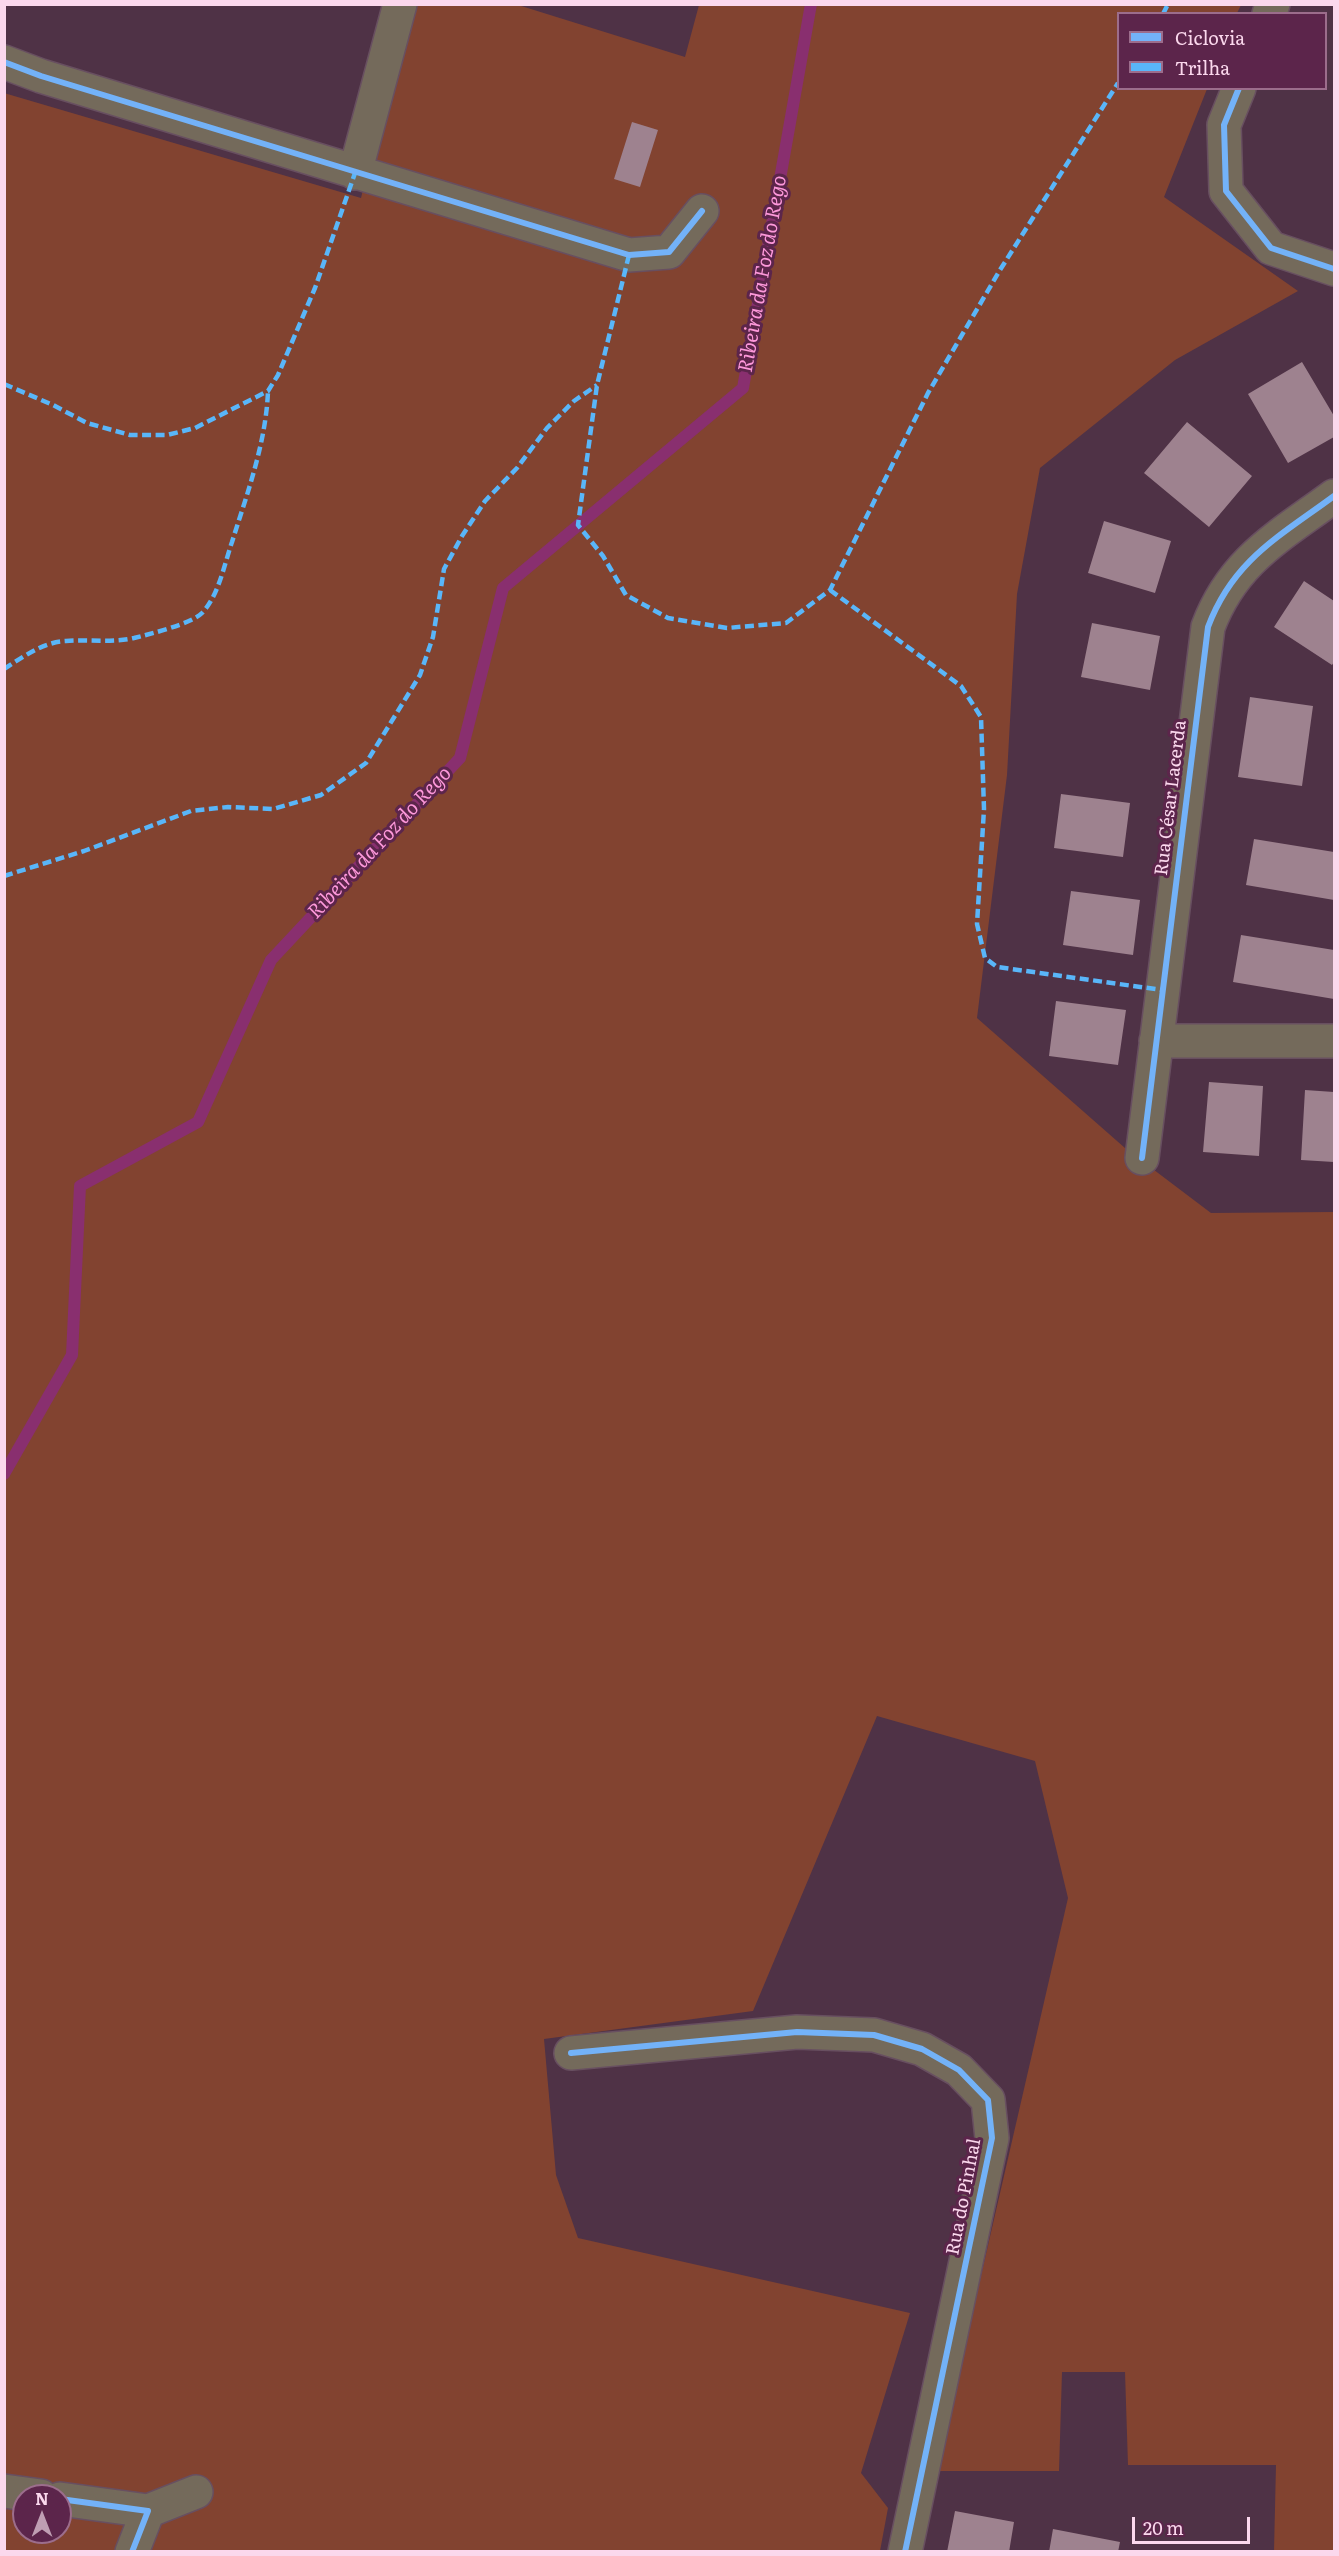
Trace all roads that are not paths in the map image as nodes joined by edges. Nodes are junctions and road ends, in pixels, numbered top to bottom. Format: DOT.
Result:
graph roads {
  1 [pos="400,4"];
  2 [pos="4,62"];
  3 [pos="1238,90"];
  4 [pos="355,173"];
  5 [pos="702,211"];
  6 [pos="1335,269"];
  7 [pos="1335,496"];
  8 [pos="1156,1041"];
  9 [pos="1335,1041"];
  10 [pos="1142,1158"];
  11 [pos="571,2053"];
  12 [pos="196,2492"];
  13 [pos="72,2501"];
  14 [pos="148,2511"];
  15 [pos="132,2552"];
  16 [pos="905,2552"];
  1 -- 4 [label="street"];
  2 -- 4 [label="street"];
  3 -- 6 [label="street"];
  4 -- 5 [label="street"];
  7 -- 8 [label="street, Rua César Lacerda"];
  8 -- 9 [label="street"];
  8 -- 10 [label="street, Rua César Lacerda"];
  11 -- 16 [label="street, Rua do Pinhal"];
  12 -- 14 [label="street"];
  13 -- 14 [label="street"];
  14 -- 15 [label="street"];
}
